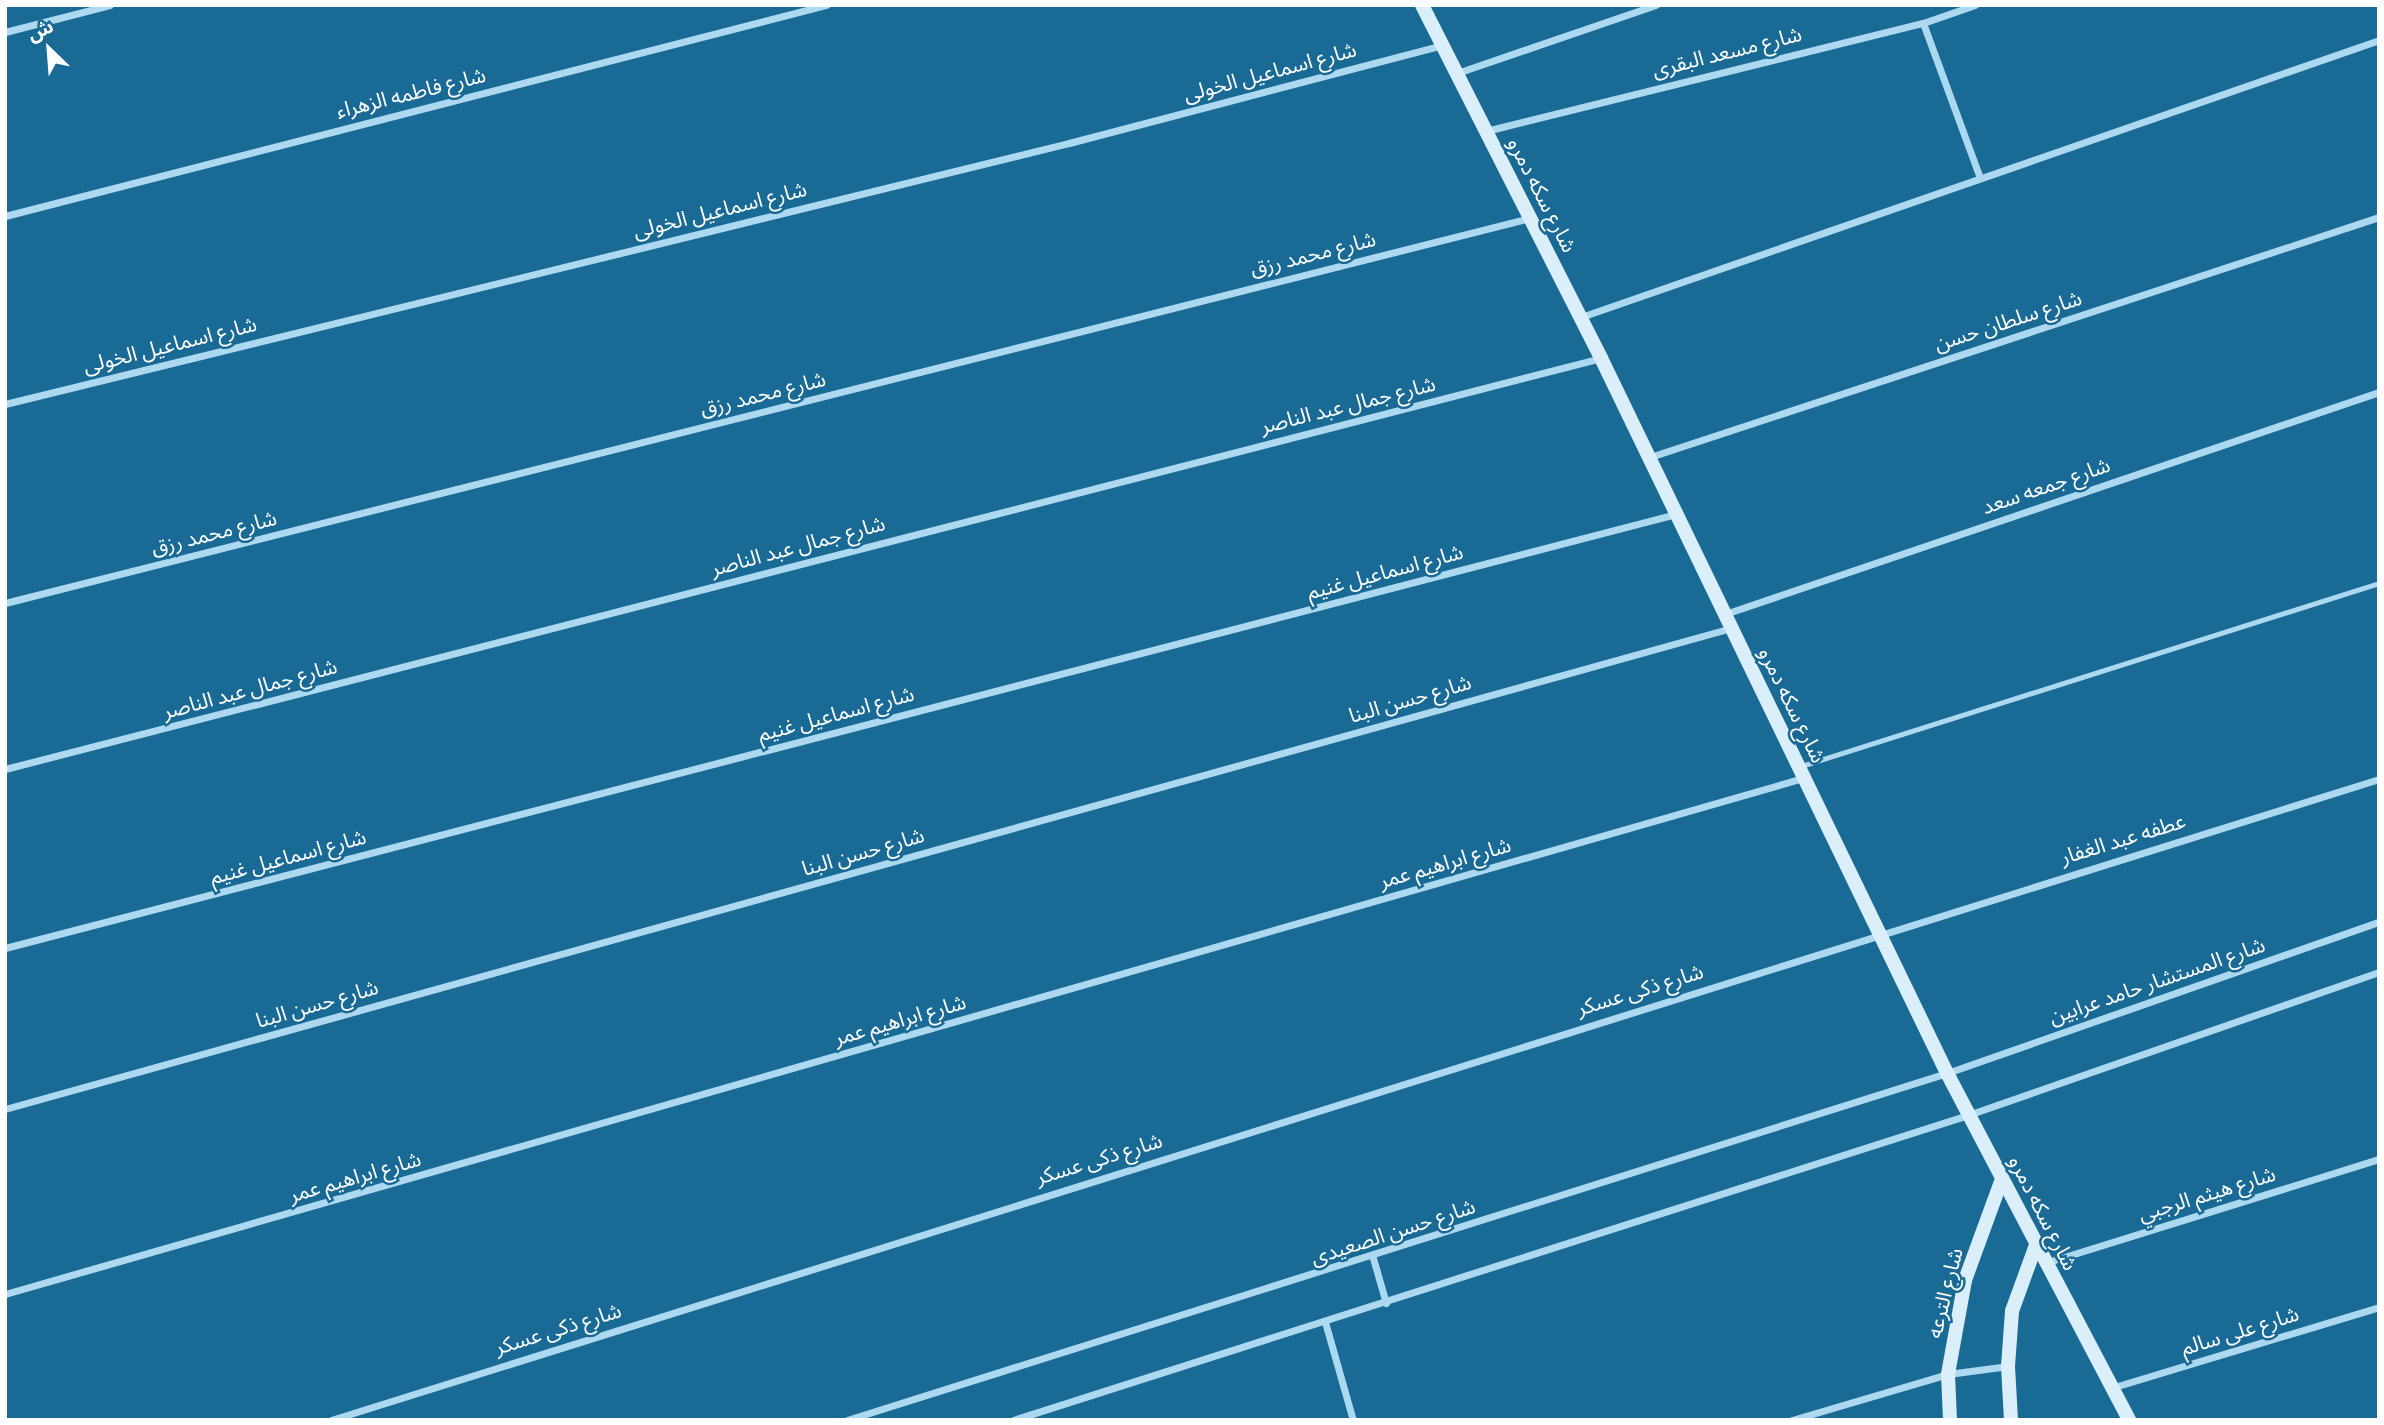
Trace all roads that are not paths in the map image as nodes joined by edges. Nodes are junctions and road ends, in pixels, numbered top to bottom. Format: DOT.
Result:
graph roads {
  1 [pos="110,5"];
  2 [pos="826,5"];
  3 [pos="1422,5"];
  4 [pos="1656,5"];
  5 [pos="1975,5"];
  6 [pos="1923,23"];
  7 [pos="5,32"];
  8 [pos="2379,40"];
  9 [pos="1443,45"];
  10 [pos="1457,73"];
  11 [pos="1486,131"];
  12 [pos="1980,178"];
  13 [pos="5,216"];
  14 [pos="2379,217"];
  15 [pos="1530,218"];
  16 [pos="1580,318"];
  17 [pos="1601,358"];
  18 [pos="2379,391"];
  19 [pos="5,404"];
  20 [pos="1649,457"];
  21 [pos="1676,514"];
  22 [pos="2379,583"];
  23 [pos="5,603"];
  24 [pos="1728,621"];
  25 [pos="5,769"];
  26 [pos="1801,772"];
  27 [pos="2379,779"];
  28 [pos="2379,922"];
  29 [pos="1878,933"];
  30 [pos="5,948"];
  31 [pos="2379,972"];
  32 [pos="1947,1073"];
  33 [pos="5,1109"];
  34 [pos="1968,1115"];
  35 [pos="2379,1159"];
  36 [pos="2002,1179"];
  37 [pos="2036,1245"];
  38 [pos="1373,1258"];
  39 [pos="2045,1263"];
  40 [pos="5,1294"];
  41 [pos="1386,1303"];
  42 [pos="2379,1307"];
  43 [pos="1325,1322"];
  44 [pos="2008,1366"];
  45 [pos="1948,1374"];
  46 [pos="2110,1388"];
  47 [pos="331,1420"];
  48 [pos="847,1420"];
  49 [pos="1013,1420"];
  50 [pos="1353,1420"];
  51 [pos="1792,1420"];
  52 [pos="1950,1420"];
  53 [pos="2011,1420"];
  54 [pos="2129,1420"];
  1 -- 7 [label="street"];
  2 -- 13 [label="street, شارع فاطمه الزهراء"];
  3 -- 9 [label="main road, شارع سكه دمرو"];
  4 -- 10 [label="street"];
  5 -- 6 [label="street, شارع مسعد البقرى"];
  6 -- 11 [label="street, شارع مسعد البقرى"];
  6 -- 12 [label="street"];
  8 -- 12 [label="street"];
  9 -- 10 [label="main road, شارع سكه دمرو"];
  9 -- 19 [label="street, شارع اسماعيل الخولى"];
  10 -- 11 [label="main road, شارع سكه دمرو"];
  11 -- 15 [label="main road, شارع سكه دمرو"];
  12 -- 16 [label="street"];
  14 -- 20 [label="street, شارع سلطان حسن"];
  15 -- 16 [label="main road, شارع سكه دمرو"];
  15 -- 23 [label="street, شارع محمد رزق"];
  16 -- 17 [label="main road, شارع سكه دمرو"];
  17 -- 20 [label="main road, شارع سكه دمرو"];
  17 -- 25 [label="street, شارع جمال عبد الناصر"];
  18 -- 24 [label="street, شارع جمعه سعد"];
  20 -- 21 [label="main road, شارع سكه دمرو"];
  21 -- 24 [label="main road, شارع سكه دمرو"];
  21 -- 30 [label="street, شارع اسماعيل غنيم"];
  22 -- 26 [label="lane"];
  24 -- 26 [label="main road, شارع سكه دمرو"];
  24 -- 33 [label="street, شارع حسن البنا"];
  26 -- 29 [label="main road, شارع سكه دمرو"];
  26 -- 40 [label="street, شارع ابراهيم عمر"];
  27 -- 29 [label="street, عطفه عبد الغفار"];
  28 -- 32 [label="street, شارع المستشار حامد عرابين"];
  29 -- 32 [label="main road, شارع سكه دمرو"];
  29 -- 47 [label="street, شارع ذكى عسكر"];
  31 -- 34 [label="street"];
  32 -- 34 [label="main road, شارع سكه دمرو"];
  32 -- 38 [label="street, شارع حسن الصعيدى"];
  34 -- 36 [label="main road, شارع سكه دمرو"];
  34 -- 41 [label="street"];
  35 -- 39 [label="street, شارع هيثم الرجبي"];
  36 -- 37 [label="main road, شارع سكه دمرو"];
  36 -- 45 [label="main road, شارع الترعه"];
  37 -- 39 [label="main road, شارع سكه دمرو"];
  37 -- 44 [label="main road"];
  38 -- 41 [label="street"];
  38 -- 48 [label="street, شارع حسن الصعيدى"];
  39 -- 46 [label="main road, شارع سكه دمرو"];
  41 -- 43 [label="street"];
  42 -- 46 [label="street, شارع على سالم"];
  43 -- 49 [label="street"];
  43 -- 50 [label="street"];
  44 -- 45 [label="street"];
  44 -- 53 [label="main road"];
  45 -- 51 [label="street"];
  45 -- 52 [label="main road, شارع الترعه"];
  46 -- 54 [label="main road, شارع سكه دمرو"];
}
